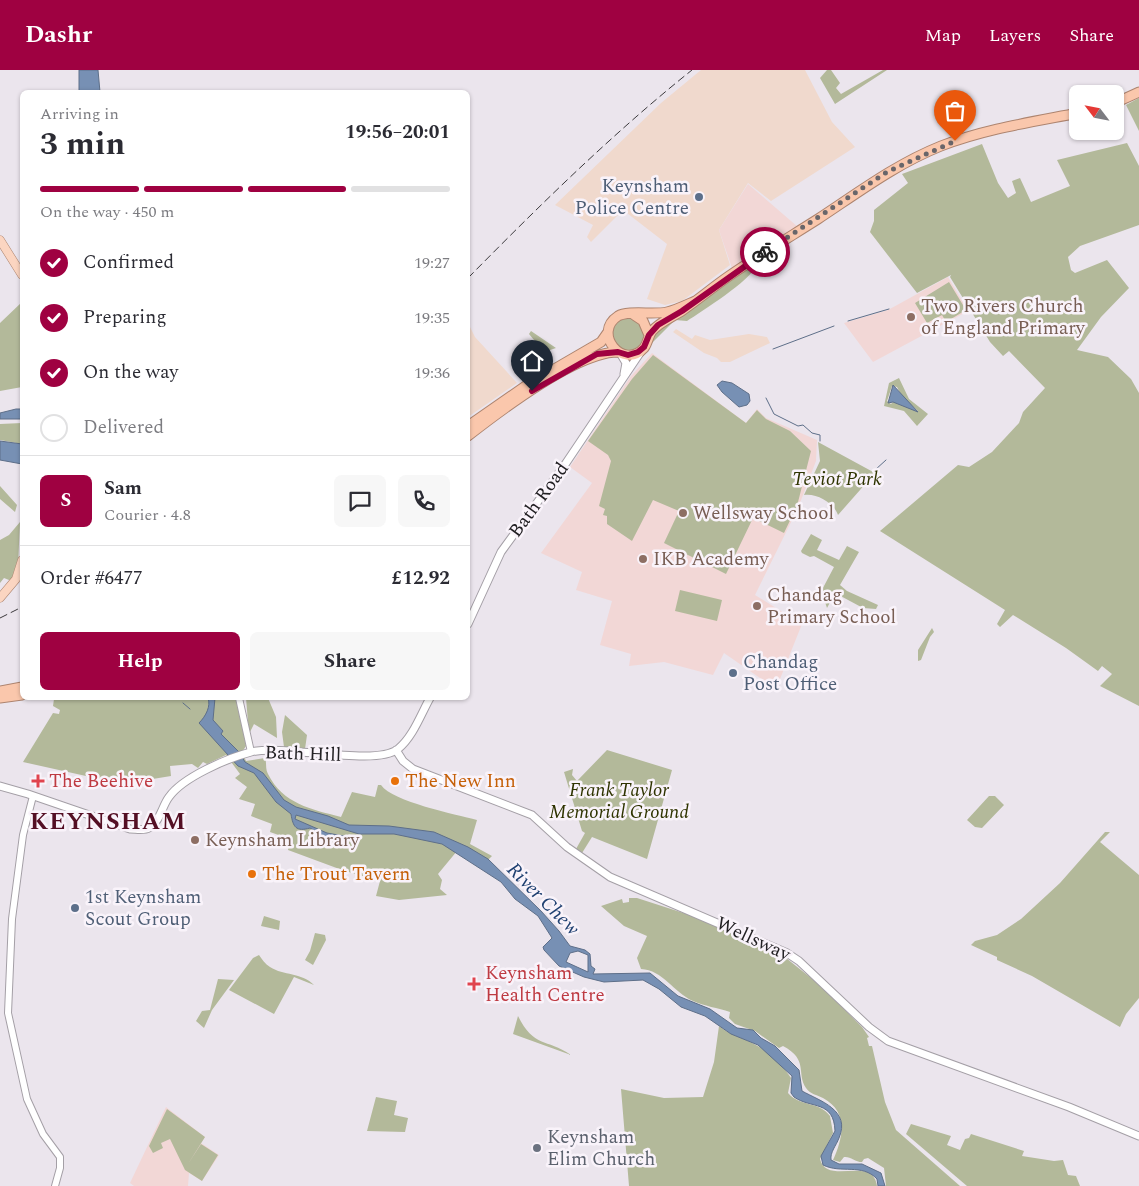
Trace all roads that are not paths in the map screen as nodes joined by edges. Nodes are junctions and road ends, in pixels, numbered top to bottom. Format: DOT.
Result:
graph roads {
  1 [pos="1139,92"];
  2 [pos="1124,99"];
  3 [pos="1069,115"];
  4 [pos="0,240"];
  5 [pos="20,272"];
  6 [pos="695,301"];
  7 [pos="632,314"];
  8 [pos="608,332"];
  9 [pos="649,335"];
  10 [pos="644,347"];
  11 [pos="619,352"];
  12 [pos="621,381"];
  13 [pos="470,425"];
  14 [pos="470,434"];
  15 [pos="20,566"];
  16 [pos="0,598"];
  17 [pos="470,620"];
  18 [pos="20,687"];
  19 [pos="0,691"];
  20 [pos="20,694"];
  21 [pos="0,698"];
  22 [pos="239,700"];
  23 [pos="429,700"];
  24 [pos="396,750"];
  25 [pos="251,752"];
  26 [pos="0,786"];
  27 [pos="33,796"];
  28 [pos="1139,1136"];
  29 [pos="55,1186"];
  1 -- 2 [label="highway"];
  3 -- 6 [label="highway"];
  4 -- 5 [label="main road"];
  6 -- 7 [label="highway"];
  6 -- 9 [label="highway"];
  7 -- 8 [label="highway"];
  7 -- 9 [label="highway"];
  8 -- 11 [label="highway"];
  8 -- 13 [label="highway"];
  9 -- 10 [label="highway"];
  10 -- 11 [label="highway"];
  10 -- 12 [label="main road, Bath Road"];
  11 -- 12 [label="main road, Bath Road"];
  11 -- 14 [label="highway"];
  12 -- 17 [label="main road, Bath Road"];
  15 -- 16 [label="main road"];
  18 -- 19 [label="highway"];
  20 -- 21 [label="highway"];
  22 -- 25 [label="street"];
  23 -- 24 [label="main road"];
  24 -- 25 [label="main road, Bath Hill"];
  24 -- 28 [label="main road, Wellsway"];
  25 -- 27 [label="main road, Bath Hill"];
  26 -- 27 [label="main road, Bath Hill"];
  27 -- 29 [label="street"];
}
